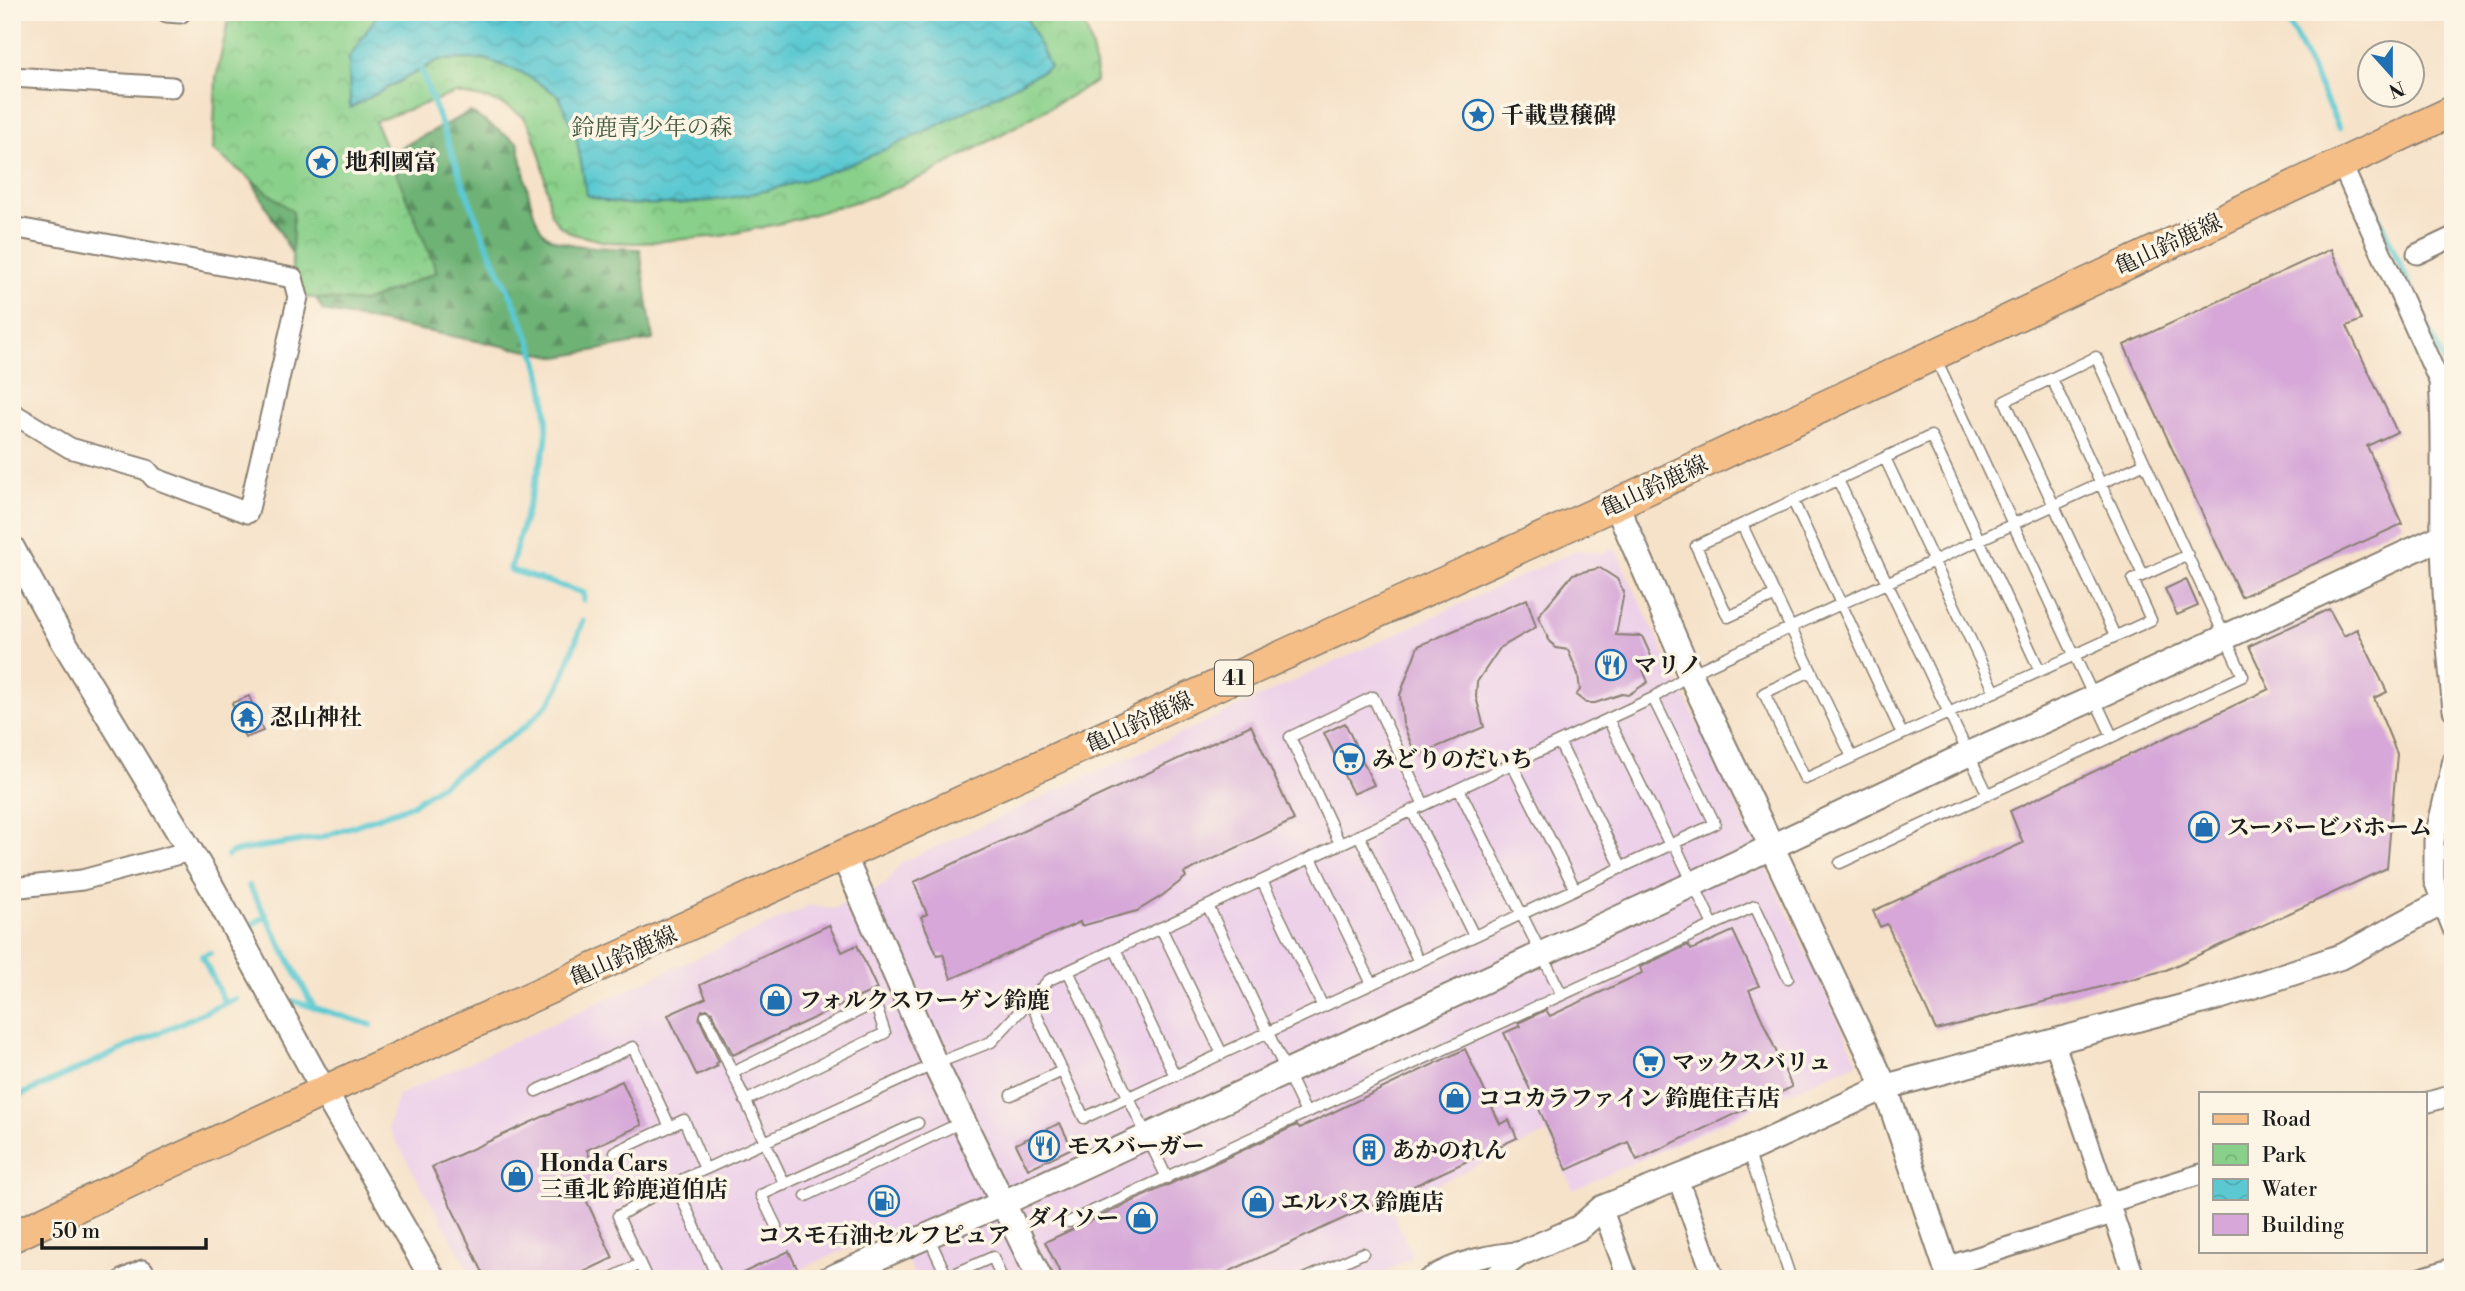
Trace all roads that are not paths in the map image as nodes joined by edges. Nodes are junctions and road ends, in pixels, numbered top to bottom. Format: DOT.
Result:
graph roads {
  1 [pos="167,12"];
  2 [pos="180,13"];
  3 [pos="12,77"];
  4 [pos="172,87"];
  5 [pos="2453,111"];
  6 [pos="2341,163"];
  7 [pos="12,227"];
  8 [pos="2453,237"];
  9 [pos="2417,254"];
  10 [pos="1934,355"];
  11 [pos="2052,379"];
  12 [pos="2446,381"];
  13 [pos="12,413"];
  14 [pos="1885,458"];
  15 [pos="2145,463"];
  16 [pos="1838,480"];
  17 [pos="2100,484"];
  18 [pos="1793,501"];
  19 [pos="1616,504"];
  20 [pos="2054,505"];
  21 [pos="1742,524"];
  22 [pos="2013,525"];
  23 [pos="2444,527"];
  24 [pos="1979,540"];
  25 [pos="12,548"];
  26 [pos="2188,555"];
  27 [pos="1934,561"];
  28 [pos="2143,575"];
  29 [pos="1887,583"];
  30 [pos="1776,595"];
  31 [pos="1841,604"];
  32 [pos="1791,628"];
  33 [pos="2115,636"];
  34 [pos="2225,636"];
  35 [pos="2073,655"];
  36 [pos="1811,671"];
  37 [pos="2040,671"];
  38 [pos="1690,674"];
  39 [pos="1995,692"];
  40 [pos="1653,698"];
  41 [pos="2094,698"];
  42 [pos="2453,710"];
  43 [pos="1948,713"];
  44 [pos="1608,719"];
  45 [pos="1902,734"];
  46 [pos="2112,736"];
  47 [pos="1559,742"];
  48 [pos="1968,754"];
  49 [pos="1852,757"];
  50 [pos="2453,760"];
  51 [pos="1512,764"];
  52 [pos="1459,789"];
  53 [pos="1988,795"];
  54 [pos="1424,805"];
  55 [pos="1412,811"];
  56 [pos="1359,835"];
  57 [pos="1340,844"];
  58 [pos="1672,844"];
  59 [pos="1773,847"];
  60 [pos="190,851"];
  61 [pos="844,857"];
  62 [pos="1311,858"];
  63 [pos="1840,863"];
  64 [pos="1622,867"];
  65 [pos="1262,881"];
  66 [pos="1693,884"];
  67 [pos="12,888"];
  68 [pos="1575,889"];
  69 [pos="2447,902"];
  70 [pos="1208,906"];
  71 [pos="1522,914"];
  72 [pos="1713,925"];
  73 [pos="1161,928"];
  74 [pos="2453,929"];
  75 [pos="1474,936"];
  76 [pos="1115,949"];
  77 [pos="1542,953"];
  78 [pos="1419,962"];
  79 [pos="1068,971"];
  80 [pos="1788,978"];
  81 [pos="1372,984"];
  82 [pos="1562,995"];
  83 [pos="1030,1001"];
  84 [pos="1323,1007"];
  85 [pos="706,1016"];
  86 [pos="1268,1032"];
  87 [pos="2054,1041"];
  88 [pos="1222,1054"];
  89 [pos="935,1064"];
  90 [pos="1062,1071"];
  91 [pos="1287,1071"];
  92 [pos="732,1073"];
  93 [pos="1175,1076"];
  94 [pos="1885,1087"];
  95 [pos="324,1091"];
  96 [pos="536,1091"];
  97 [pos="1011,1095"];
  98 [pos="2453,1095"];
  99 [pos="1129,1097"];
  100 [pos="745,1101"];
  101 [pos="2426,1103"];
  102 [pos="1306,1113"];
  103 [pos="962,1122"];
  104 [pos="918,1123"];
  105 [pos="670,1127"];
  106 [pos="1147,1136"];
  107 [pos="765,1142"];
  108 [pos="1748,1150"];
  109 [pos="615,1152"];
  110 [pos="705,1169"];
  111 [pos="2199,1175"];
  112 [pos="1167,1178"];
  113 [pos="1678,1179"];
  114 [pos="675,1183"];
  115 [pos="785,1185"];
  116 [pos="806,1196"];
  117 [pos="1003,1203"];
  118 [pos="1602,1208"];
  119 [pos="2110,1208"];
  120 [pos="1069,1223"];
  121 [pos="776,1226"];
  122 [pos="922,1232"];
  123 [pos="12,1237"];
  124 [pos="1526,1251"];
  125 [pos="1363,1253"];
  126 [pos="640,1265"];
  127 [pos="2453,1268"];
  128 [pos="1948,1273"];
  129 [pos="947,1278"];
  130 [pos="1492,1278"];
  131 [pos="124,1279"];
  132 [pos="146,1279"];
  133 [pos="433,1279"];
  134 [pos="609,1279"];
  135 [pos="647,1279"];
  136 [pos="718,1279"];
  137 [pos="829,1279"];
  138 [pos="1002,1279"];
  139 [pos="1040,1279"];
  140 [pos="1305,1279"];
  141 [pos="1428,1279"];
  142 [pos="1628,1279"];
  143 [pos="1714,1279"];
  144 [pos="1791,1279"];
  145 [pos="2134,1279"];
  146 [pos="2418,1279"];
  1 -- 2 [label="street"];
  3 -- 4 [label="street"];
  5 -- 6 [label="main road, 亀山鈴鹿線 / 41"];
  6 -- 10 [label="main road, 亀山鈴鹿線 / 41"];
  6 -- 12 [label="street"];
  7 -- 13 [label="street"];
  8 -- 9 [label="street"];
  10 -- 19 [label="main road, 亀山鈴鹿線 / 41"];
  10 -- 22 [label="lane"];
  11 -- 15 [label="lane"];
  11 -- 17 [label="lane"];
  11 -- 20 [label="lane"];
  12 -- 23 [label="street"];
  14 -- 16 [label="lane"];
  14 -- 24 [label="lane"];
  14 -- 27 [label="lane"];
  15 -- 17 [label="lane"];
  15 -- 26 [label="lane"];
  16 -- 18 [label="lane"];
  16 -- 29 [label="lane"];
  17 -- 20 [label="lane"];
  17 -- 28 [label="lane"];
  18 -- 21 [label="lane"];
  18 -- 31 [label="lane"];
  19 -- 38 [label="street"];
  19 -- 61 [label="main road, 亀山鈴鹿線 / 41"];
  20 -- 22 [label="lane"];
  20 -- 33 [label="lane"];
  21 -- 30 [label="lane"];
  21 -- 30 [label="lane"];
  22 -- 24 [label="lane"];
  22 -- 35 [label="lane"];
  23 -- 34 [label="street"];
  23 -- 42 [label="street"];
  24 -- 27 [label="lane"];
  24 -- 37 [label="lane"];
  25 -- 60 [label="street"];
  26 -- 28 [label="lane"];
  26 -- 34 [label="lane"];
  27 -- 29 [label="lane"];
  27 -- 39 [label="lane"];
  28 -- 33 [label="lane"];
  29 -- 31 [label="lane"];
  29 -- 43 [label="lane"];
  30 -- 32 [label="lane"];
  31 -- 32 [label="lane"];
  31 -- 45 [label="lane"];
  32 -- 36 [label="lane"];
  32 -- 38 [label="lane"];
  33 -- 35 [label="lane"];
  34 -- 41 [label="street"];
  34 -- 46 [label="lane"];
  35 -- 37 [label="lane"];
  35 -- 41 [label="lane"];
  36 -- 49 [label="lane"];
  36 -- 49 [label="lane"];
  37 -- 39 [label="lane"];
  38 -- 40 [label="lane"];
  38 -- 59 [label="street"];
  39 -- 43 [label="lane"];
  40 -- 44 [label="lane"];
  40 -- 58 [label="lane"];
  41 -- 46 [label="lane"];
  41 -- 48 [label="street"];
  43 -- 45 [label="lane"];
  43 -- 48 [label="lane"];
  44 -- 47 [label="lane"];
  44 -- 58 [label="lane"];
  45 -- 49 [label="lane"];
  46 -- 53 [label="lane"];
  47 -- 51 [label="lane"];
  47 -- 64 [label="lane"];
  48 -- 53 [label="lane"];
  48 -- 59 [label="street"];
  50 -- 69 [label="street"];
  51 -- 52 [label="lane"];
  51 -- 68 [label="lane"];
  52 -- 54 [label="lane"];
  52 -- 71 [label="lane"];
  53 -- 63 [label="lane"];
  54 -- 55 [label="lane"];
  54 -- 57 [label="lane"];
  55 -- 56 [label="lane"];
  55 -- 75 [label="lane"];
  56 -- 57 [label="lane"];
  56 -- 78 [label="lane"];
  57 -- 62 [label="lane"];
  58 -- 64 [label="lane"];
  58 -- 66 [label="lane"];
  59 -- 66 [label="street"];
  59 -- 94 [label="street"];
  60 -- 67 [label="street"];
  60 -- 95 [label="street"];
  61 -- 89 [label="street"];
  61 -- 95 [label="main road, 亀山鈴鹿線 / 41"];
  62 -- 65 [label="lane"];
  62 -- 81 [label="lane"];
  64 -- 68 [label="lane"];
  65 -- 70 [label="lane"];
  65 -- 84 [label="lane"];
  66 -- 72 [label="lane"];
  66 -- 77 [label="street"];
  68 -- 71 [label="lane"];
  69 -- 74 [label="street"];
  69 -- 87 [label="street"];
  70 -- 73 [label="lane"];
  70 -- 86 [label="lane"];
  71 -- 75 [label="lane"];
  71 -- 77 [label="lane"];
  72 -- 80 [label="lane"];
  72 -- 82 [label="lane"];
  73 -- 76 [label="lane"];
  73 -- 88 [label="lane"];
  75 -- 78 [label="lane"];
  76 -- 79 [label="lane"];
  76 -- 93 [label="lane"];
  77 -- 82 [label="lane"];
  77 -- 91 [label="street"];
  78 -- 81 [label="lane"];
  79 -- 83 [label="lane"];
  79 -- 99 [label="lane"];
  81 -- 84 [label="lane"];
  82 -- 102 [label="lane"];
  83 -- 89 [label="lane"];
  83 -- 90 [label="lane"];
  84 -- 86 [label="lane"];
  85 -- 92 [label="lane"];
  86 -- 88 [label="lane"];
  86 -- 91 [label="lane"];
  87 -- 94 [label="street"];
  87 -- 119 [label="street"];
  88 -- 93 [label="lane"];
  89 -- 103 [label="street"];
  89 -- 107 [label="lane"];
  90 -- 97 [label="lane"];
  90 -- 99 [label="lane"];
  91 -- 102 [label="lane"];
  91 -- 106 [label="street"];
  92 -- 100 [label="lane"];
  92 -- 100 [label="lane"];
  93 -- 99 [label="lane"];
  94 -- 108 [label="street"];
  94 -- 128 [label="street"];
  95 -- 123 [label="main road, 亀山鈴鹿線 / 41"];
  95 -- 133 [label="street"];
  96 -- 105 [label="lane"];
  98 -- 101 [label="street"];
  99 -- 106 [label="lane"];
  100 -- 107 [label="lane"];
  102 -- 112 [label="lane"];
  103 -- 116 [label="lane"];
  103 -- 117 [label="street"];
  104 -- 115 [label="lane"];
  105 -- 109 [label="lane"];
  105 -- 110 [label="lane"];
  106 -- 112 [label="lane"];
  106 -- 117 [label="street"];
  107 -- 110 [label="lane"];
  107 -- 115 [label="lane"];
  108 -- 113 [label="street"];
  108 -- 144 [label="lane"];
  110 -- 114 [label="lane"];
  111 -- 119 [label="street"];
  112 -- 120 [label="lane"];
  113 -- 118 [label="street"];
  113 -- 143 [label="street"];
  114 -- 126 [label="lane"];
  114 -- 136 [label="lane"];
  115 -- 121 [label="lane"];
  117 -- 122 [label="street"];
  117 -- 139 [label="street"];
  118 -- 124 [label="street"];
  118 -- 142 [label="street"];
  119 -- 128 [label="street"];
  119 -- 145 [label="street"];
  122 -- 129 [label="lane"];
  122 -- 137 [label="street"];
  124 -- 130 [label="street"];
  124 -- 141 [label="street"];
  125 -- 140 [label="lane"];
  126 -- 134 [label="lane"];
  126 -- 135 [label="lane"];
  127 -- 146 [label="street"];
  129 -- 138 [label="lane"];
  131 -- 132 [label="street"];
}
